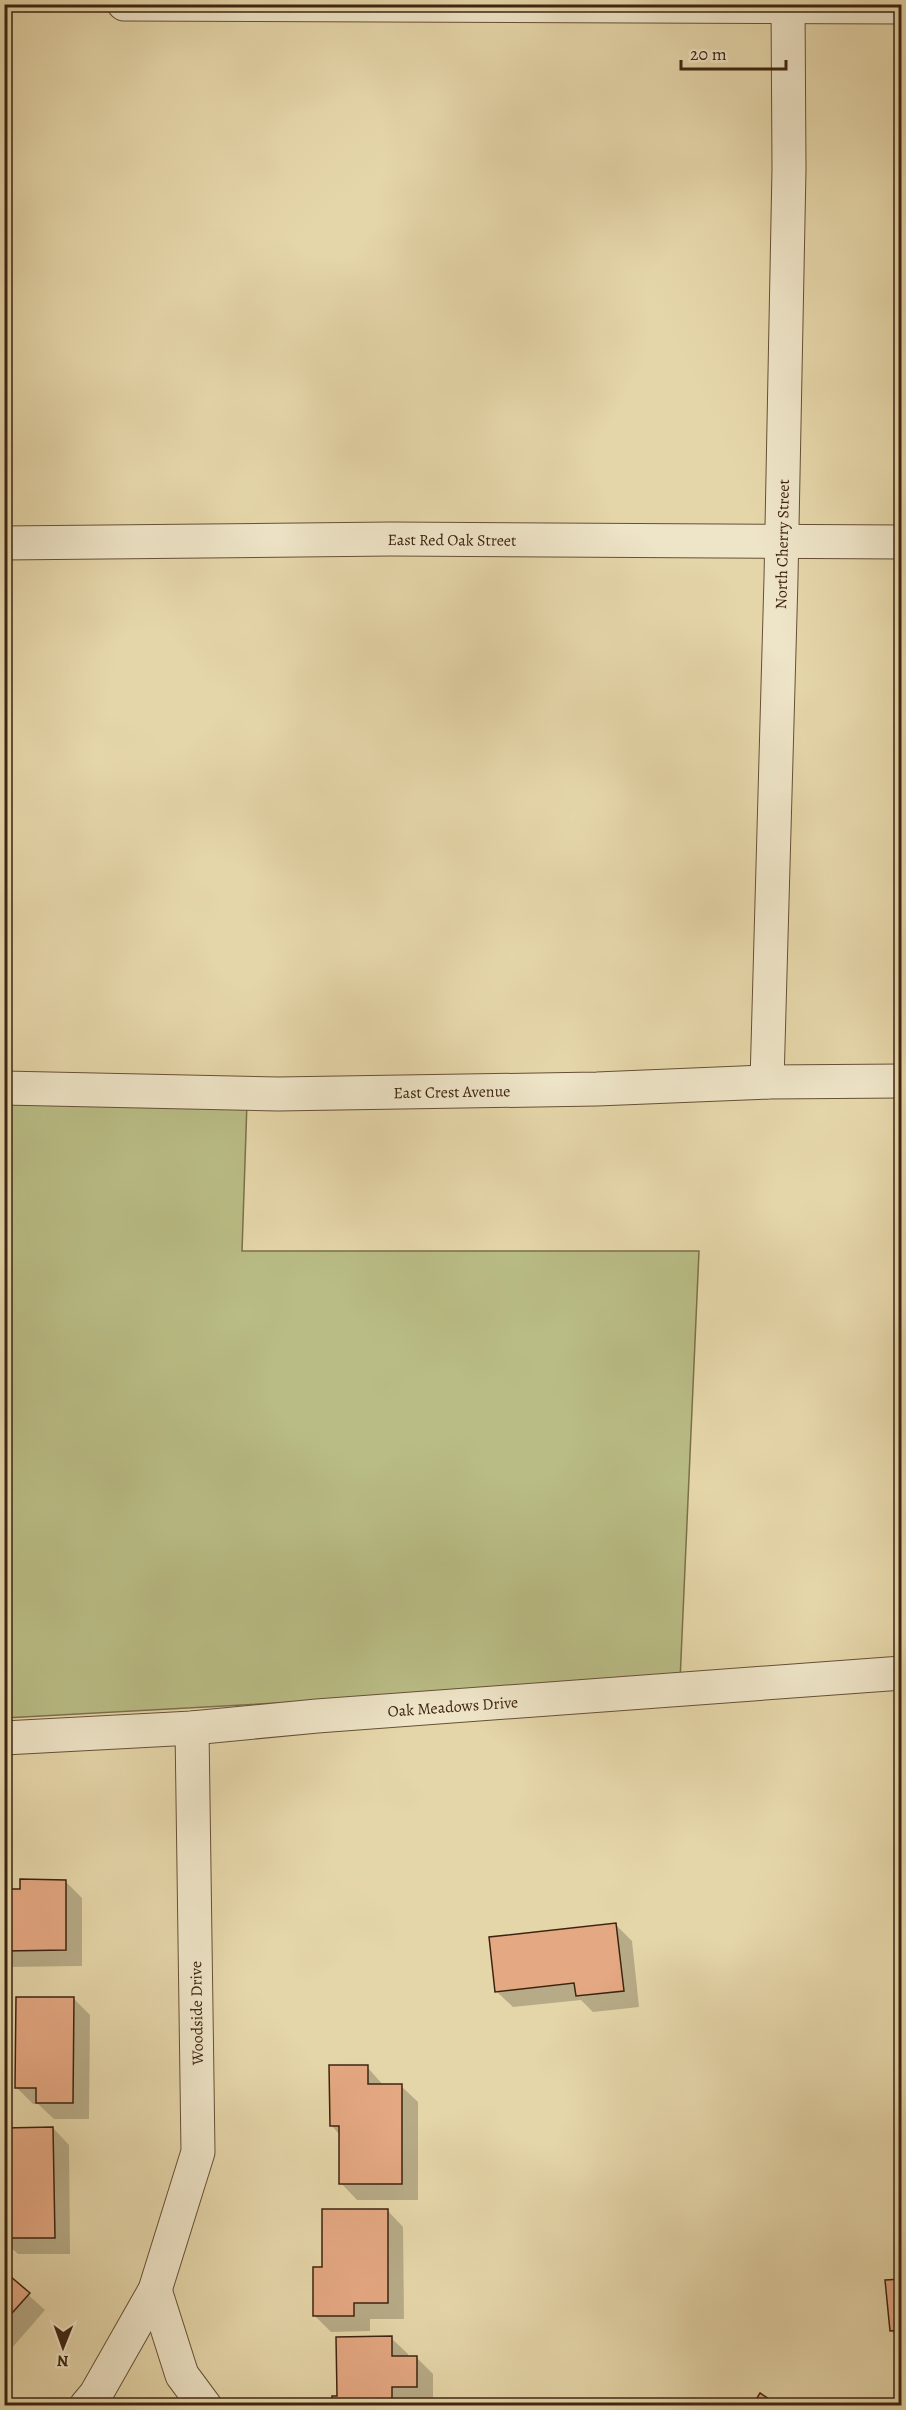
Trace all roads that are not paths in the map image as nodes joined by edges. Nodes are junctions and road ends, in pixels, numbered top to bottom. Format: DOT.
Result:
graph roads {
  1 [pos="124,4"];
  2 [pos="788,5"];
  3 [pos="902,7"];
  4 [pos="781,542"];
  5 [pos="902,542"];
  6 [pos="4,543"];
  7 [pos="902,1081"];
  8 [pos="767,1082"];
  9 [pos="4,1088"];
  10 [pos="902,1673"];
  11 [pos="192,1728"];
  12 [pos="4,1738"];
  13 [pos="155,2290"];
  14 [pos="86,2406"];
  15 [pos="205,2406"];
  1 -- 2 [label="street"];
  2 -- 3 [label="street"];
  2 -- 4 [label="street, North Cherry Street"];
  4 -- 5 [label="street, East Red Oak Street"];
  4 -- 6 [label="street, East Red Oak Street"];
  4 -- 8 [label="street, North Cherry Street"];
  7 -- 8 [label="street, East Crest Avenue"];
  8 -- 9 [label="street, East Crest Avenue"];
  10 -- 11 [label="street, Oak Meadows Drive"];
  11 -- 12 [label="street, Oak Meadows Drive"];
  11 -- 13 [label="street, Woodside Drive"];
  13 -- 14 [label="street, Woodside Drive"];
  13 -- 15 [label="street"];
}
